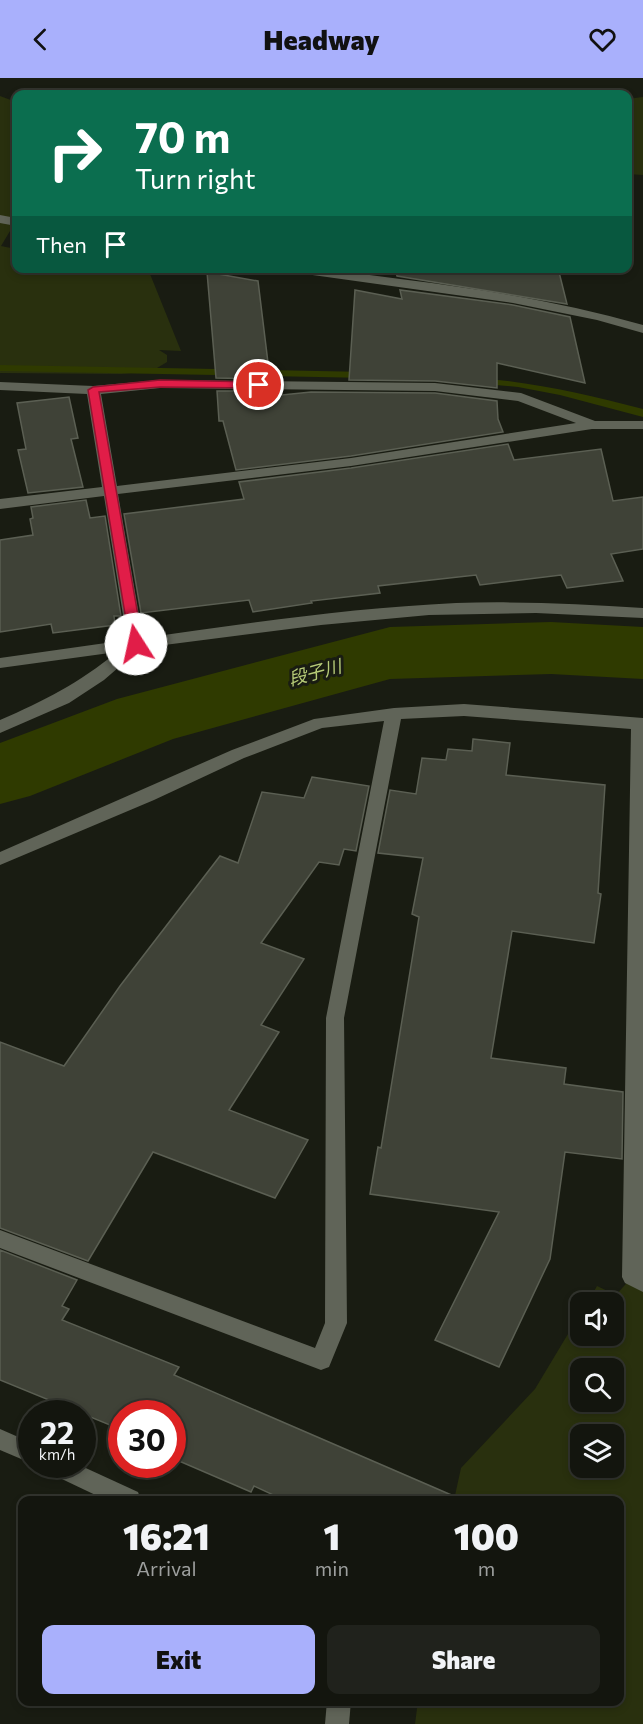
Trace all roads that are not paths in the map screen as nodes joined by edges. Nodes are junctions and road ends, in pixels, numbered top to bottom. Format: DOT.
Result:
graph roads {
  1 [pos="335,273"];
  2 [pos="643,329"];
  3 [pos="0,386"];
  4 [pos="93,390"];
  5 [pos="592,425"];
  6 [pos="643,425"];
  7 [pos="109,490"];
  8 [pos="0,504"];
  9 [pos="643,613"];
  10 [pos="136,644"];
  11 [pos="0,663"];
  12 [pos="394,714"];
  13 [pos="641,724"];
  14 [pos="0,727"];
  15 [pos="0,859"];
  16 [pos="0,1239"];
  17 [pos="643,1283"];
  18 [pos="0,1439"];
  19 [pos="18,1447"];
  20 [pos="83,1478"];
  21 [pos="121,1496"];
  22 [pos="339,1706"];
  23 [pos="337,1724"];
  1 -- 2 [label="street"];
  3 -- 4 [label="street"];
  4 -- 5 [label="street"];
  4 -- 7 [label="street"];
  5 -- 6 [label="street"];
  5 -- 7 [label="street"];
  7 -- 8 [label="street"];
  7 -- 10 [label="street"];
  9 -- 10 [label="street"];
  10 -- 11 [label="street"];
  10 -- 14 [label="street"];
  12 -- 13 [label="street"];
  12 -- 15 [label="street"];
  12 -- 16 [label="street"];
  13 -- 17 [label="street"];
  18 -- 19 [label="street"];
  20 -- 21 [label="street"];
  22 -- 23 [label="street"];
}
